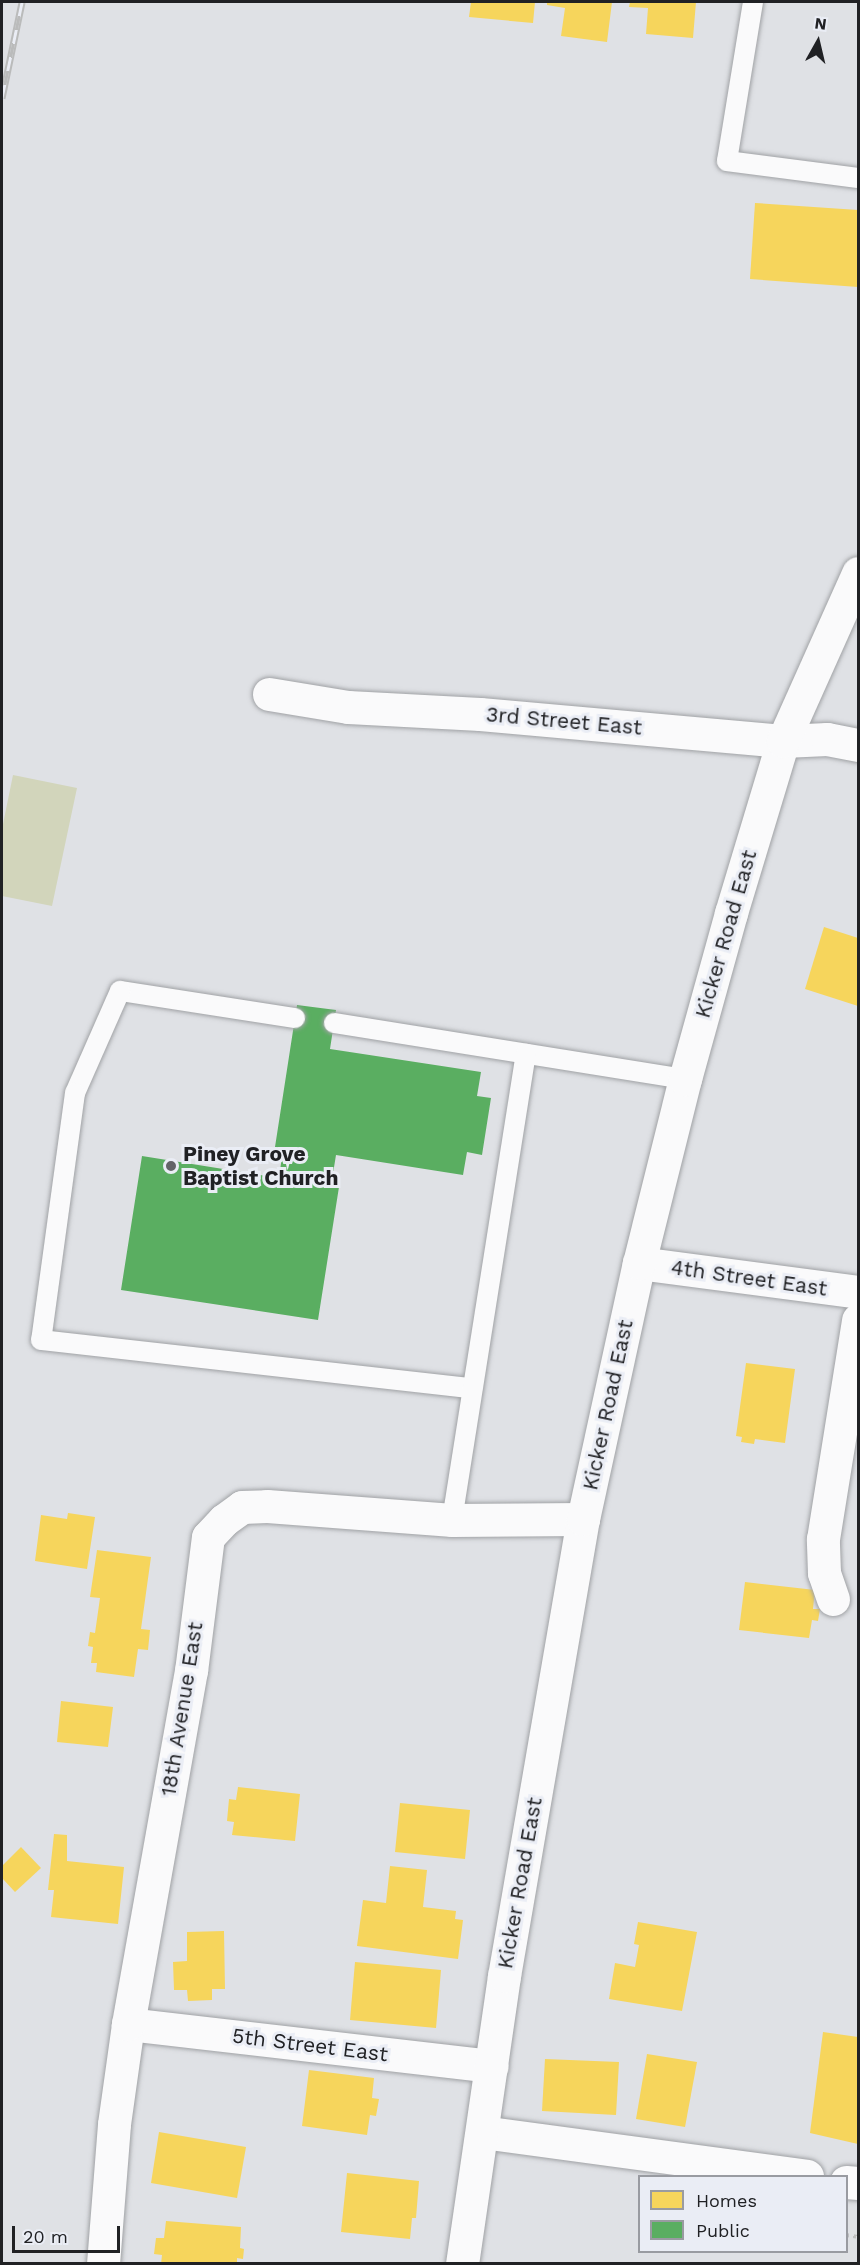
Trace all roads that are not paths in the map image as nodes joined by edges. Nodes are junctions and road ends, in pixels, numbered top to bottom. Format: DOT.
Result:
graph roads {
  1 [pos="753,2"];
  2 [pos="858,178"];
  3 [pos="858,573"];
  4 [pos="269,694"];
  5 [pos="783,741"];
  6 [pos="858,745"];
  7 [pos="295,1018"];
  8 [pos="334,1023"];
  9 [pos="526,1054"];
  10 [pos="685,1078"];
  11 [pos="639,1263"];
  12 [pos="858,1292"];
  13 [pos="858,1320"];
  14 [pos="472,1388"];
  15 [pos="583,1519"];
  16 [pos="452,1520"];
  17 [pos="833,1599"];
  18 [pos="128,2024"];
  19 [pos="492,2066"];
  20 [pos="482,2132"];
  21 [pos="800,2175"];
  22 [pos="103,2264"];
  23 [pos="462,2264"];
  1 -- 2 [label="lane"];
  3 -- 5 [label="street, Kicker Road East"];
  4 -- 5 [label="street, 3rd Street East"];
  5 -- 6 [label="street, 3rd Street East"];
  5 -- 10 [label="street, Kicker Road East"];
  7 -- 14 [label="lane"];
  8 -- 9 [label="lane"];
  9 -- 10 [label="lane"];
  9 -- 14 [label="lane"];
  10 -- 11 [label="street, Kicker Road East"];
  11 -- 12 [label="street, 4th Street East"];
  11 -- 15 [label="street, Kicker Road East"];
  13 -- 17 [label="street"];
  14 -- 16 [label="lane"];
  15 -- 16 [label="street, 18th Avenue East"];
  15 -- 19 [label="street, Kicker Road East"];
  16 -- 18 [label="street, 18th Avenue East"];
  18 -- 19 [label="street, 5th Street East"];
  18 -- 22 [label="street, 18th Avenue East"];
  19 -- 20 [label="street, Kicker Road East"];
  20 -- 21 [label="street"];
  20 -- 23 [label="street, Kicker Road East"];
}
